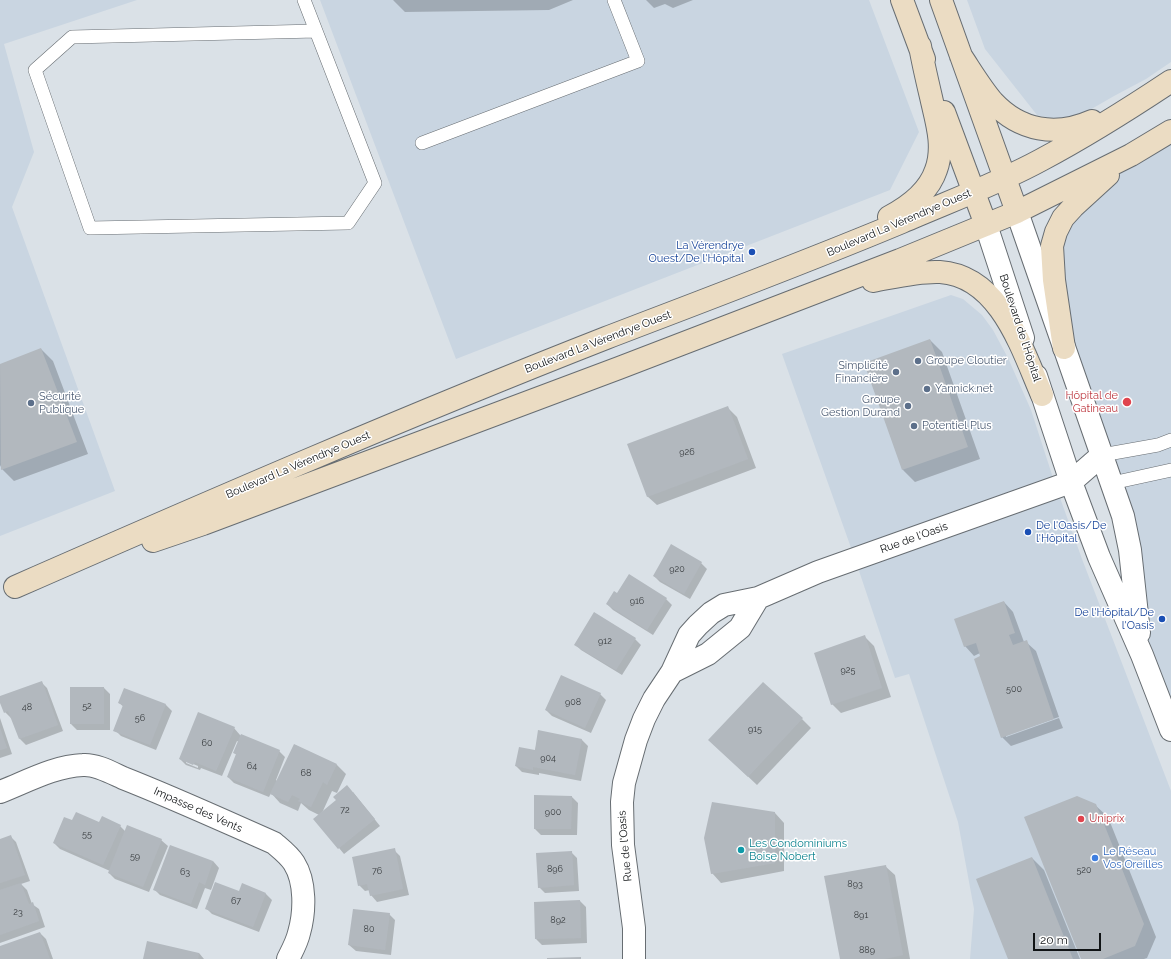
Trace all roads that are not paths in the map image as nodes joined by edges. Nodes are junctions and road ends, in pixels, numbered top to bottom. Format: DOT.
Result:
graph roads {
  1 [pos="304,0"];
  2 [pos="614,0"];
  3 [pos="902,0"];
  4 [pos="941,0"];
  5 [pos="316,31"];
  6 [pos="920,46"];
  7 [pos="962,56"];
  8 [pos="1171,81"];
  9 [pos="1152,94"];
  10 [pos="1171,131"];
  11 [pos="422,143"];
  12 [pos="1131,155"];
  13 [pos="1005,178"];
  14 [pos="974,192"];
  15 [pos="1016,212"];
  16 [pos="986,225"];
  17 [pos="823,255"];
  18 [pos="819,291"];
  19 [pos="1064,348"];
  20 [pos="1042,395"];
  21 [pos="1171,440"];
  22 [pos="1102,455"];
  23 [pos="1171,470"];
  24 [pos="1072,482"];
  25 [pos="1112,483"];
  26 [pos="8,590"];
  27 [pos="758,598"];
  28 [pos="1142,655"];
  29 [pos="672,672"];
  30 [pos="1165,697"];
  31 [pos="1171,730"];
  32 [pos="0,792"];
  33 [pos="288,959"];
  34 [pos="634,959"];
  1 -- 5 [label="lane"];
  2 -- 11 [label="lane"];
  3 -- 6 [label="main road, Boulevard de l'Hôpital"];
  4 -- 7 [label="main road, Boulevard de l'Hôpital"];
  5 -- 5 [label="lane"];
  6 -- 14 [label="main road, Boulevard de l'Hôpital"];
  6 -- 17 [label="main road"];
  7 -- 9 [label="main road"];
  7 -- 13 [label="main road, Boulevard de l'Hôpital"];
  8 -- 9 [label="main road, Boulevard La Vérendrye Ouest"];
  9 -- 13 [label="main road, Boulevard La Vérendrye Ouest"];
  10 -- 12 [label="main road, Boulevard La Vérendrye Ouest"];
  12 -- 15 [label="main road, Boulevard La Vérendrye Ouest"];
  12 -- 19 [label="main road"];
  13 -- 14 [label="main road, Boulevard La Vérendrye Ouest"];
  13 -- 15 [label="main road, Boulevard de l'Hôpital"];
  14 -- 16 [label="main road, Boulevard de l'Hôpital"];
  14 -- 17 [label="main road, Boulevard La Vérendrye Ouest"];
  15 -- 16 [label="main road, Boulevard La Vérendrye Ouest"];
  15 -- 19 [label="street, Boulevard de l'Hôpital"];
  16 -- 18 [label="main road, Boulevard La Vérendrye Ouest"];
  16 -- 20 [label="street, Boulevard de l'Hôpital"];
  17 -- 26 [label="main road, Boulevard La Vérendrye Ouest"];
  18 -- 20 [label="main road"];
  18 -- 26 [label="main road, Boulevard La Vérendrye Ouest"];
  19 -- 22 [label="street, Boulevard de l'Hôpital"];
  20 -- 24 [label="street, Boulevard de l'Hôpital"];
  21 -- 22 [label="lane"];
  22 -- 24 [label="street"];
  22 -- 25 [label="street, Boulevard de l'Hôpital"];
  23 -- 25 [label="lane"];
  24 -- 25 [label="street"];
  24 -- 27 [label="street, Rue de l'Oasis"];
  24 -- 28 [label="street, Boulevard de l'Hôpital"];
  25 -- 28 [label="street, Boulevard de l'Hôpital"];
  27 -- 29 [label="street, Rue de l'Oasis"];
  27 -- 29 [label="street, Rue de l'Oasis"];
  28 -- 30 [label="street, Boulevard de l'Hôpital"];
  29 -- 34 [label="street, Rue de l'Oasis"];
  30 -- 31 [label="street, Boulevard de l'Hôpital"];
  32 -- 33 [label="street, Impasse des Vents"];
}
